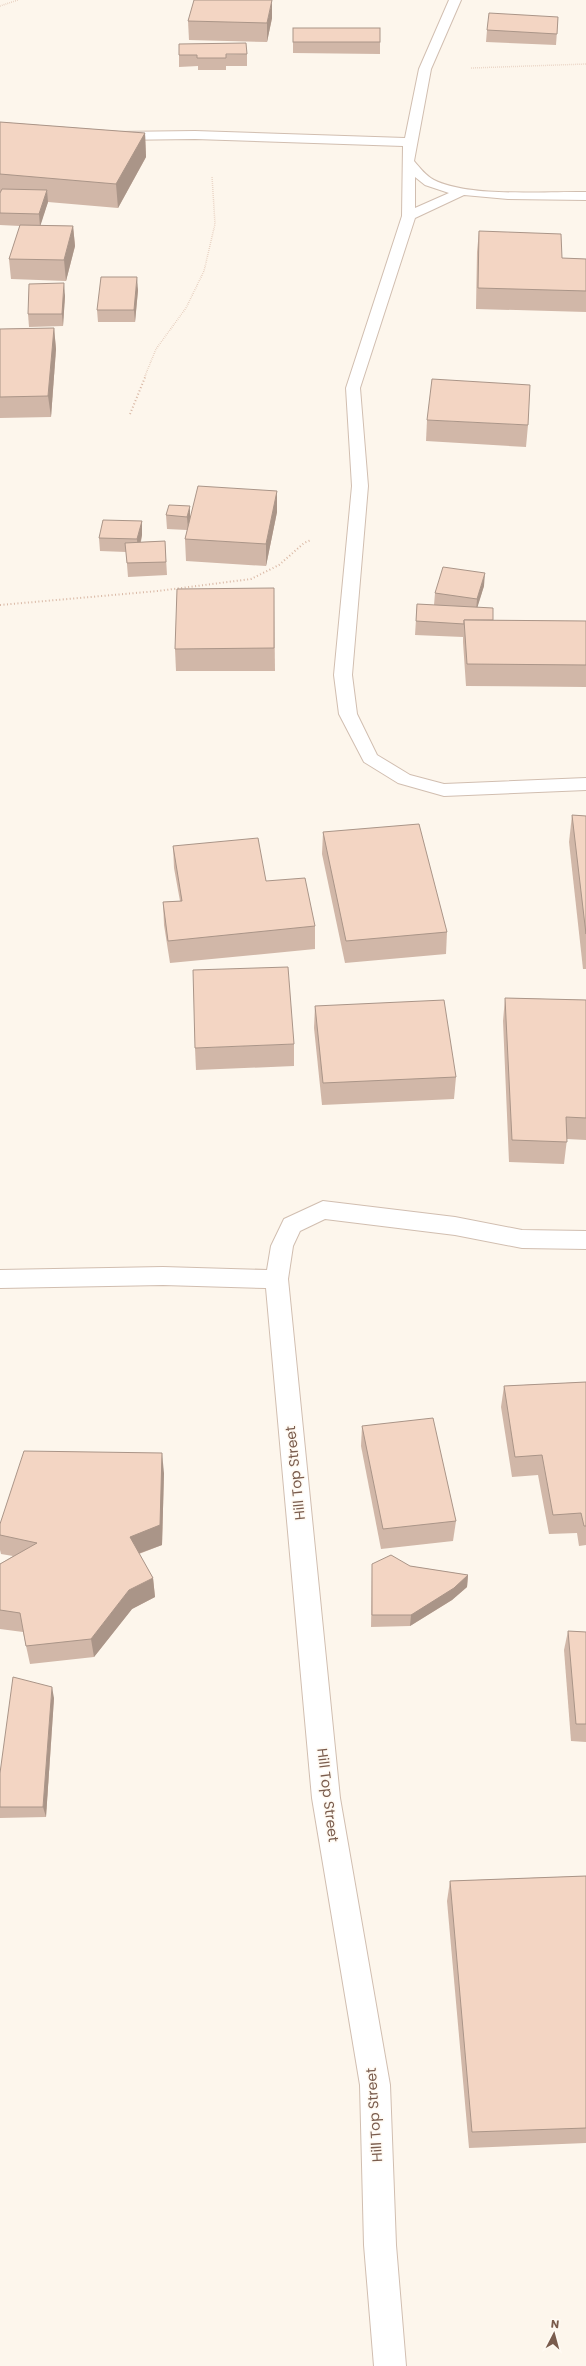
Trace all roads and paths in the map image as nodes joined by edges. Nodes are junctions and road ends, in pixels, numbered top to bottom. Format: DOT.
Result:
graph roads {
  1 [pos="18,0"];
  2 [pos="456,0"];
  3 [pos="0,6"];
  4 [pos="586,64"];
  5 [pos="425,69"];
  6 [pos="195,135"];
  7 [pos="100,136"];
  8 [pos="410,142"];
  9 [pos="408,162"];
  10 [pos="463,191"];
  11 [pos="586,196"];
  12 [pos="409,216"];
  13 [pos="130,414"];
  14 [pos="357,522"];
  15 [pos="0,605"];
  16 [pos="586,784"];
  17 [pos="586,1240"];
  18 [pos="0,1279"];
  19 [pos="276,1279"];
  20 [pos="390,2366"];
  1 -- 3 [label="path"];
  2 -- 5 [label="street"];
  4 -- 5 [label="path"];
  5 -- 8 [label="street"];
  6 -- 7 [label="street"];
  6 -- 8 [label="street"];
  6 -- 13 [label="path"];
  8 -- 9 [label="street"];
  9 -- 10 [label="street"];
  9 -- 12 [label="street"];
  10 -- 11 [label="street"];
  10 -- 12 [label="street"];
  12 -- 14 [label="street"];
  14 -- 15 [label="path"];
  14 -- 16 [label="street"];
  17 -- 19 [label="street, Hill Top Street"];
  18 -- 19 [label="street"];
  19 -- 20 [label="street, Hill Top Street"];
}
